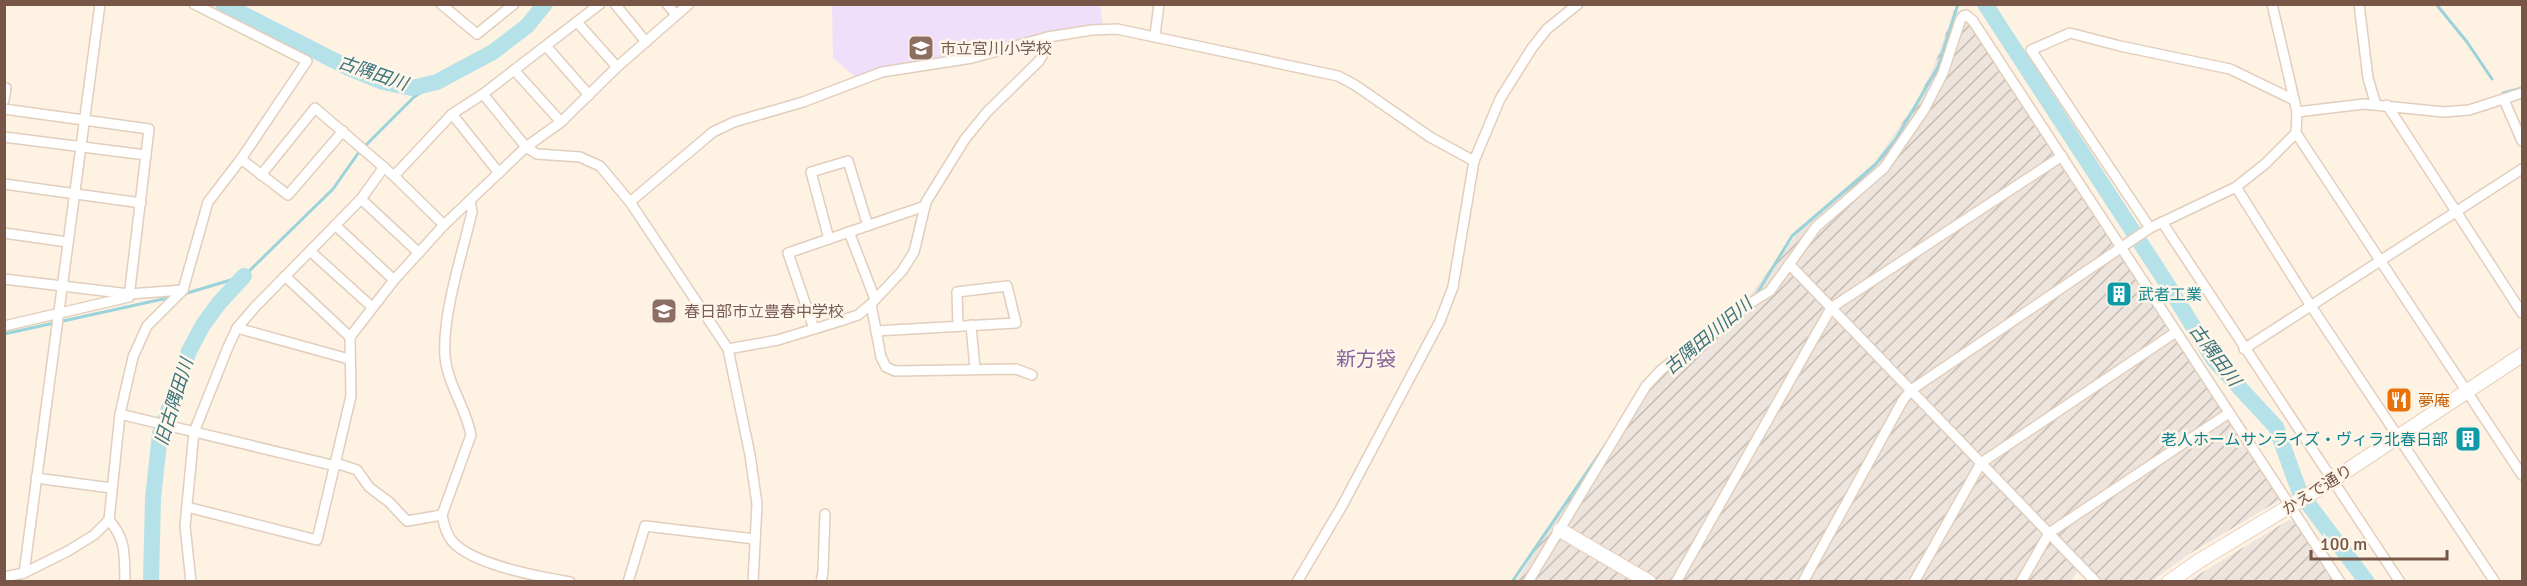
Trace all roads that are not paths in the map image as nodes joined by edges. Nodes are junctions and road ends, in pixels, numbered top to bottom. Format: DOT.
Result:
graph roads {
  1 [pos="100,4"];
  2 [pos="194,4"];
  3 [pos="441,4"];
  4 [pos="514,4"];
  5 [pos="600,4"];
  6 [pos="615,4"];
  7 [pos="667,4"];
  8 [pos="689,4"];
  9 [pos="1159,4"];
  10 [pos="1578,4"];
  11 [pos="2272,4"];
  12 [pos="2359,4"];
  13 [pos="676,15"];
  14 [pos="577,22"];
  15 [pos="1155,35"];
  16 [pos="1048,37"];
  17 [pos="646,42"];
  18 [pos="546,46"];
  19 [pos="617,67"];
  20 [pos="514,70"];
  21 [pos="6,88"];
  22 [pos="2523,93"];
  23 [pos="483,94"];
  24 [pos="589,95"];
  25 [pos="2294,99"];
  26 [pos="4,100"];
  27 [pos="2504,100"];
  28 [pos="2376,105"];
  29 [pos="2387,105"];
  30 [pos="4,109"];
  31 [pos="2298,112"];
  32 [pos="452,114"];
  33 [pos="84,120"];
  34 [pos="561,122"];
  35 [pos="343,131"];
  36 [pos="2296,133"];
  37 [pos="4,137"];
  38 [pos="2523,141"];
  39 [pos="81,147"];
  40 [pos="526,147"];
  41 [pos="146,155"];
  42 [pos="2062,156"];
  43 [pos="241,159"];
  44 [pos="1474,161"];
  45 [pos="384,167"];
  46 [pos="2523,169"];
  47 [pos="499,173"];
  48 [pos="261,175"];
  49 [pos="394,176"];
  50 [pos="4,184"];
  51 [pos="2236,187"];
  52 [pos="74,193"];
  53 [pos="361,199"];
  54 [pos="470,201"];
  55 [pos="630,202"];
  56 [pos="141,203"];
  57 [pos="925,206"];
  58 [pos="2456,212"];
  59 [pos="2162,222"];
  60 [pos="335,225"];
  61 [pos="444,225"];
  62 [pos="868,226"];
  63 [pos="2150,228"];
  64 [pos="849,232"];
  65 [pos="4,233"];
  66 [pos="829,239"];
  67 [pos="67,242"];
  68 [pos="2125,246"];
  69 [pos="310,251"];
  70 [pos="419,253"];
  71 [pos="2381,261"];
  72 [pos="1789,264"];
  73 [pos="285,276"];
  74 [pos="4,279"];
  75 [pos="394,279"];
  76 [pos="61,286"];
  77 [pos="183,290"];
  78 [pos="129,294"];
  79 [pos="873,301"];
  80 [pos="2311,306"];
  81 [pos="372,307"];
  82 [pos="1832,308"];
  83 [pos="2523,313"];
  84 [pos="57,315"];
  85 [pos="971,325"];
  86 [pos="4,326"];
  87 [pos="958,326"];
  88 [pos="237,328"];
  89 [pos="814,329"];
  90 [pos="876,331"];
  91 [pos="2176,332"];
  92 [pos="350,337"];
  93 [pos="728,349"];
  94 [pos="2244,349"];
  95 [pos="2523,355"];
  96 [pos="348,359"];
  97 [pos="975,369"];
  98 [pos="1032,375"];
  99 [pos="1911,390"];
  100 [pos="2467,391"];
  101 [pos="2229,413"];
  102 [pos="120,414"];
  103 [pos="194,432"];
  104 [pos="2399,436"];
  105 [pos="1982,463"];
  106 [pos="336,465"];
  107 [pos="2523,475"];
  108 [pos="36,478"];
  109 [pos="2330,481"];
  110 [pos="111,488"];
  111 [pos="2293,505"];
  112 [pos="187,507"];
  113 [pos="825,514"];
  114 [pos="442,515"];
  115 [pos="109,520"];
  116 [pos="1560,530"];
  117 [pos="2049,533"];
  118 [pos="755,539"];
  119 [pos="20,576"];
  120 [pos="4,577"];
  121 [pos="544,580"];
  122 [pos="125,582"];
  123 [pos="190,582"];
  124 [pos="570,582"];
  125 [pos="628,582"];
  126 [pos="753,582"];
  127 [pos="821,582"];
  128 [pos="1297,582"];
  129 [pos="1528,582"];
  130 [pos="1649,582"];
  131 [pos="1676,582"];
  132 [pos="1803,582"];
  133 [pos="1914,582"];
  134 [pos="2021,582"];
  135 [pos="2096,582"];
  136 [pos="2169,582"];
  137 [pos="2340,582"];
  138 [pos="2400,582"];
  139 [pos="2495,582"];
  1 -- 33 [label="street"];
  2 -- 43 [label="street"];
  3 -- 4 [label="street"];
  5 -- 14 [label="street"];
  6 -- 17 [label="street"];
  7 -- 13 [label="street"];
  8 -- 13 [label="street"];
  9 -- 15 [label="street"];
  10 -- 44 [label="street"];
  11 -- 25 [label="street"];
  12 -- 28 [label="street"];
  13 -- 17 [label="street"];
  14 -- 18 [label="street"];
  14 -- 19 [label="street"];
  15 -- 16 [label="street"];
  15 -- 44 [label="street"];
  16 -- 55 [label="street"];
  16 -- 57 [label="street"];
  17 -- 19 [label="street"];
  18 -- 20 [label="street"];
  18 -- 24 [label="street"];
  19 -- 24 [label="street"];
  20 -- 23 [label="street"];
  20 -- 34 [label="street"];
  21 -- 26 [label="street"];
  22 -- 27 [label="street"];
  23 -- 32 [label="street"];
  23 -- 40 [label="street"];
  24 -- 34 [label="street"];
  25 -- 31 [label="street"];
  25 -- 63 [label="street"];
  27 -- 29 [label="street"];
  27 -- 38 [label="street"];
  28 -- 29 [label="street"];
  28 -- 31 [label="street"];
  29 -- 58 [label="street"];
  30 -- 33 [label="street"];
  31 -- 36 [label="street"];
  32 -- 47 [label="street"];
  32 -- 49 [label="street"];
  33 -- 39 [label="street"];
  33 -- 41 [label="street"];
  34 -- 40 [label="street"];
  35 -- 45 [label="street"];
  35 -- 48 [label="street"];
  35 -- 48 [label="street"];
  36 -- 51 [label="street"];
  36 -- 71 [label="street"];
  37 -- 39 [label="street"];
  39 -- 41 [label="street"];
  39 -- 52 [label="street"];
  40 -- 47 [label="street"];
  40 -- 55 [label="street"];
  41 -- 56 [label="street"];
  42 -- 68 [label="street"];
  42 -- 72 [label="street"];
  42 -- 82 [label="street"];
  43 -- 48 [label="street"];
  43 -- 77 [label="street"];
  44 -- 128 [label="street"];
  45 -- 49 [label="street"];
  45 -- 53 [label="street"];
  46 -- 58 [label="street"];
  47 -- 54 [label="street"];
  49 -- 61 [label="street"];
  50 -- 52 [label="street"];
  51 -- 59 [label="street"];
  51 -- 80 [label="street"];
  52 -- 56 [label="street"];
  52 -- 67 [label="street"];
  53 -- 60 [label="street"];
  53 -- 70 [label="street"];
  54 -- 61 [label="street"];
  54 -- 114 [label="street"];
  55 -- 93 [label="street"];
  56 -- 78 [label="street"];
  57 -- 62 [label="street"];
  57 -- 79 [label="street"];
  58 -- 71 [label="street"];
  58 -- 83 [label="street"];
  59 -- 63 [label="street"];
  59 -- 94 [label="street"];
  60 -- 69 [label="street"];
  60 -- 75 [label="street"];
  61 -- 70 [label="street"];
  62 -- 64 [label="street"];
  62 -- 66 [label="street"];
  63 -- 68 [label="street"];
  64 -- 66 [label="street"];
  64 -- 79 [label="street"];
  65 -- 67 [label="street"];
  66 -- 89 [label="street"];
  67 -- 76 [label="street"];
  68 -- 91 [label="street"];
  68 -- 99 [label="street"];
  69 -- 73 [label="street"];
  69 -- 81 [label="street"];
  70 -- 75 [label="street"];
  71 -- 80 [label="street"];
  71 -- 100 [label="street"];
  72 -- 82 [label="street"];
  72 -- 116 [label="street"];
  73 -- 88 [label="street"];
  73 -- 92 [label="street"];
  74 -- 76 [label="street"];
  75 -- 81 [label="street"];
  76 -- 78 [label="street"];
  76 -- 84 [label="street"];
  77 -- 78 [label="street"];
  77 -- 102 [label="street"];
  78 -- 84 [label="street"];
  79 -- 89 [label="street"];
  79 -- 90 [label="street"];
  80 -- 94 [label="street"];
  80 -- 104 [label="street"];
  81 -- 92 [label="street"];
  82 -- 99 [label="street"];
  82 -- 131 [label="street"];
  84 -- 86 [label="street"];
  84 -- 108 [label="street"];
  85 -- 87 [label="street"];
  85 -- 87 [label="street"];
  85 -- 97 [label="street"];
  87 -- 90 [label="street"];
  88 -- 96 [label="street"];
  88 -- 103 [label="street"];
  89 -- 93 [label="street"];
  90 -- 97 [label="street"];
  91 -- 101 [label="street"];
  91 -- 105 [label="street"];
  92 -- 96 [label="street"];
  93 -- 118 [label="street"];
  94 -- 109 [label="street"];
  95 -- 100 [label="street, かえで通り"];
  96 -- 106 [label="street"];
  97 -- 98 [label="street"];
  99 -- 105 [label="street"];
  99 -- 132 [label="street"];
  100 -- 104 [label="street, かえで通り"];
  100 -- 107 [label="street"];
  101 -- 111 [label="street"];
  101 -- 117 [label="street"];
  102 -- 103 [label="street"];
  102 -- 110 [label="street"];
  103 -- 106 [label="street"];
  103 -- 112 [label="street"];
  104 -- 109 [label="street, かえで通り"];
  104 -- 139 [label="street"];
  105 -- 117 [label="street"];
  105 -- 133 [label="street"];
  106 -- 112 [label="street"];
  106 -- 114 [label="street"];
  108 -- 110 [label="street"];
  108 -- 119 [label="street"];
  109 -- 111 [label="street, かえで通り"];
  109 -- 138 [label="street"];
  110 -- 115 [label="street"];
  111 -- 136 [label="street, かえで通り"];
  111 -- 137 [label="street"];
  112 -- 123 [label="street"];
  113 -- 127 [label="street"];
  114 -- 121 [label="street"];
  115 -- 119 [label="street"];
  115 -- 122 [label="street"];
  116 -- 129 [label="street"];
  116 -- 130 [label="street"];
  117 -- 134 [label="street"];
  117 -- 135 [label="street"];
  118 -- 125 [label="street"];
  118 -- 126 [label="street"];
  119 -- 120 [label="street"];
  121 -- 124 [label="street"];
}
